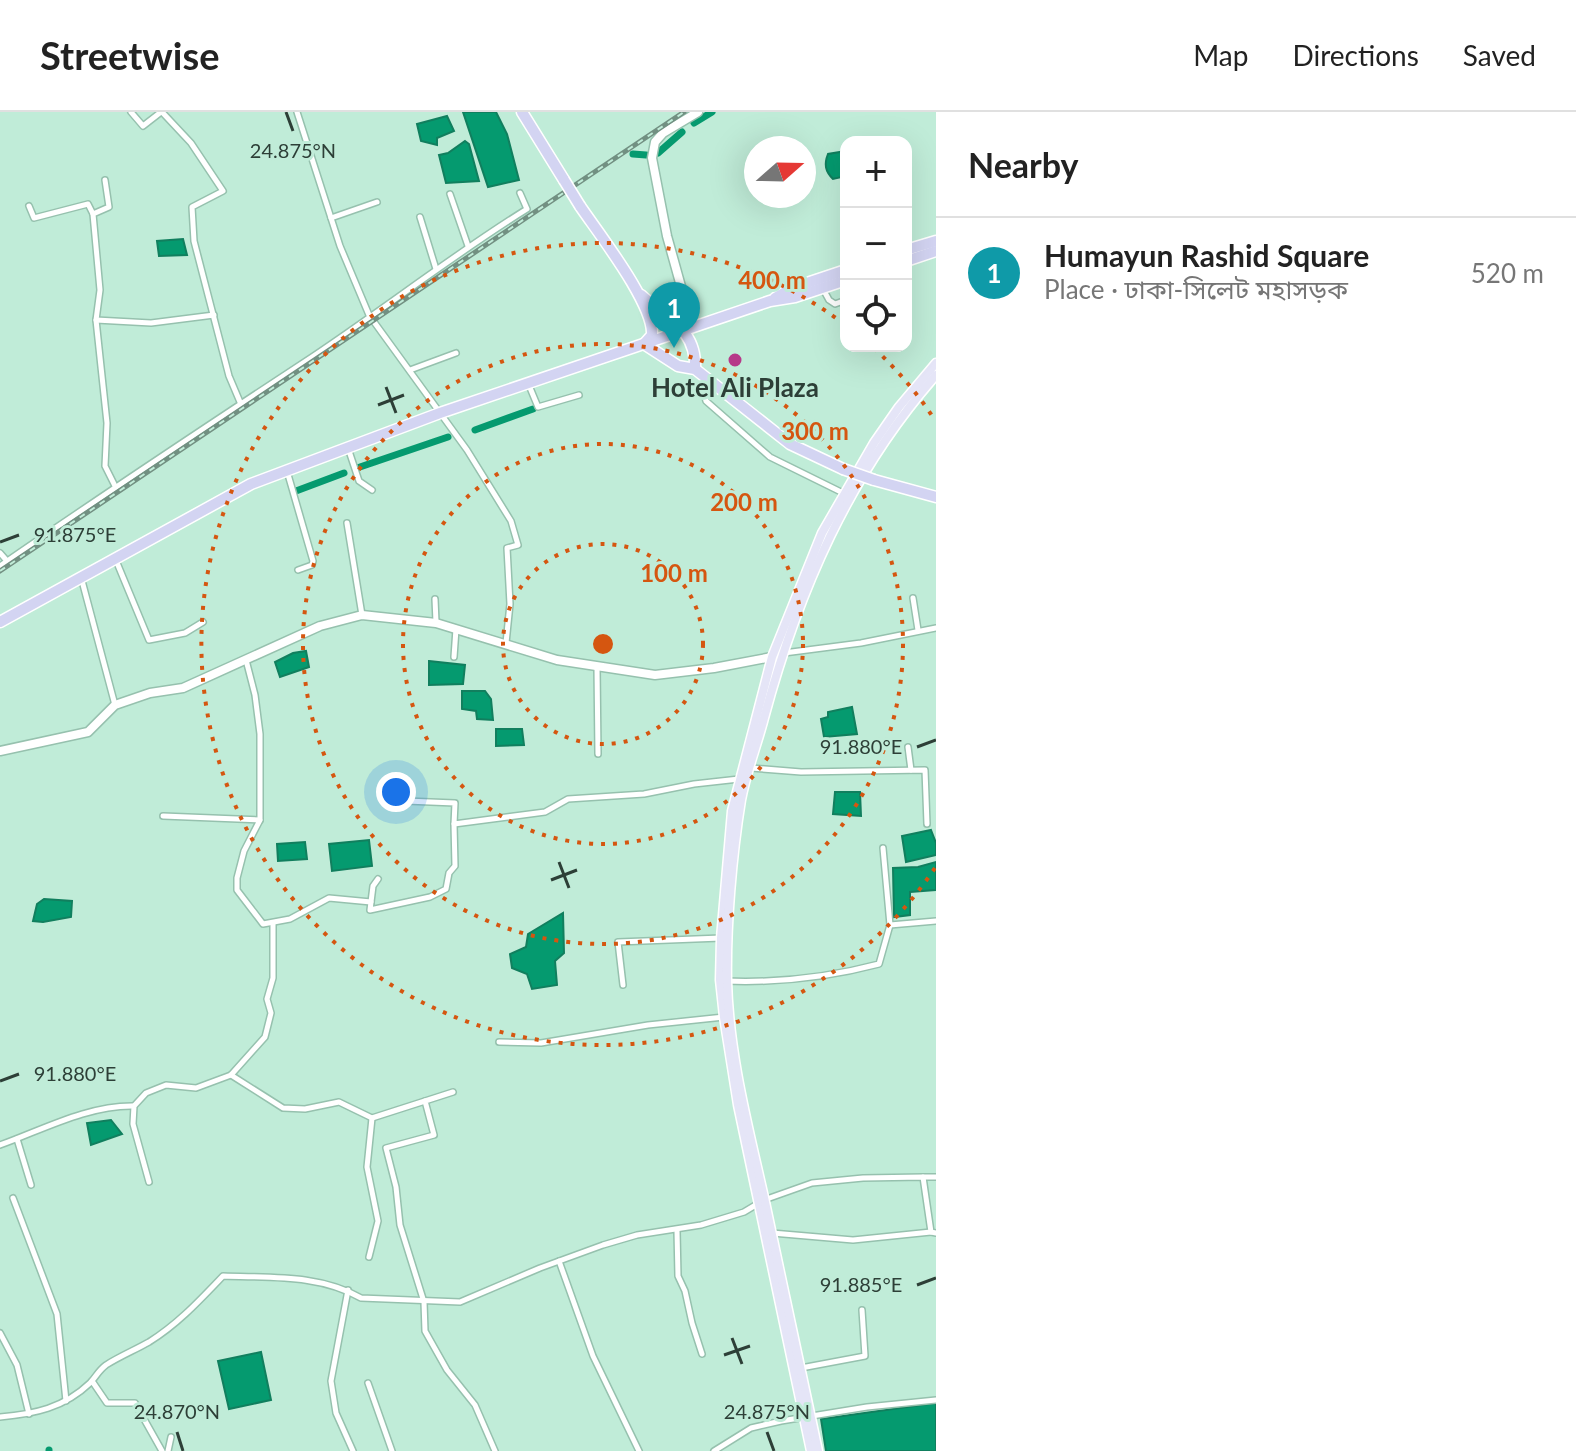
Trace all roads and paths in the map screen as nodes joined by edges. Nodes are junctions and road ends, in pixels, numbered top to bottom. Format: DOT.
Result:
graph roads {
  1 [pos="131,112"];
  2 [pos="162,112"];
  3 [pos="297,112"];
  4 [pos="522,112"];
  5 [pos="698,112"];
  6 [pos="105,180"];
  7 [pos="520,193"];
  8 [pos="450,194"];
  9 [pos="377,202"];
  10 [pos="29,206"];
  11 [pos="93,214"];
  12 [pos="420,217"];
  13 [pos="331,218"];
  14 [pos="936,241"];
  15 [pos="468,246"];
  16 [pos="912,248"];
  17 [pos="936,251"];
  18 [pos="912,259"];
  19 [pos="436,269"];
  20 [pos="840,272"];
  21 [pos="840,282"];
  22 [pos="822,288"];
  23 [pos="635,289"];
  24 [pos="770,301"];
  25 [pos="840,302"];
  26 [pos="214,315"];
  27 [pos="369,315"];
  28 [pos="96,320"];
  29 [pos="688,328"];
  30 [pos="644,344"];
  31 [pos="456,353"];
  32 [pos="936,363"];
  33 [pos="695,369"];
  34 [pos="410,370"];
  35 [pos="936,375"];
  36 [pos="705,379"];
  37 [pos="528,382"];
  38 [pos="579,395"];
  39 [pos="240,402"];
  40 [pos="440,413"];
  41 [pos="348,447"];
  42 [pos="287,470"];
  43 [pos="115,486"];
  44 [pos="372,490"];
  45 [pos="843,493"];
  46 [pos="936,497"];
  47 [pos="347,523"];
  48 [pos="0,553"];
  49 [pos="115,557"];
  50 [pos="7,561"];
  51 [pos="0,566"];
  52 [pos="298,570"];
  53 [pos="81,576"];
  54 [pos="913,598"];
  55 [pos="435,599"];
  56 [pos="362,615"];
  57 [pos="0,622"];
  58 [pos="203,622"];
  59 [pos="436,623"];
  60 [pos="457,628"];
  61 [pos="936,628"];
  62 [pos="918,630"];
  63 [pos="506,643"];
  64 [pos="783,654"];
  65 [pos="454,657"];
  66 [pos="772,657"];
  67 [pos="245,659"];
  68 [pos="597,667"];
  69 [pos="115,705"];
  70 [pos="908,747"];
  71 [pos="0,751"];
  72 [pos="598,754"];
  73 [pos="751,768"];
  74 [pos="911,770"];
  75 [pos="739,779"];
  76 [pos="406,801"];
  77 [pos="163,816"];
  78 [pos="260,820"];
  79 [pos="454,824"];
  80 [pos="927,824"];
  81 [pos="883,848"];
  82 [pos="378,879"];
  83 [pos="371,902"];
  84 [pos="936,921"];
  85 [pos="273,923"];
  86 [pos="890,925"];
  87 [pos="721,938"];
  88 [pos="724,980"];
  89 [pos="623,985"];
  90 [pos="724,1017"];
  91 [pos="499,1042"];
  92 [pos="231,1075"];
  93 [pos="453,1092"];
  94 [pos="425,1101"];
  95 [pos="134,1106"];
  96 [pos="372,1118"];
  97 [pos="17,1139"];
  98 [pos="0,1145"];
  99 [pos="923,1177"];
  100 [pos="936,1177"];
  101 [pos="149,1182"];
  102 [pos="31,1185"];
  103 [pos="13,1198"];
  104 [pos="762,1203"];
  105 [pos="677,1231"];
  106 [pos="771,1233"];
  107 [pos="933,1233"];
  108 [pos="369,1257"];
  109 [pos="559,1261"];
  110 [pos="348,1290"];
  111 [pos="424,1302"];
  112 [pos="862,1310"];
  113 [pos="0,1333"];
  114 [pos="702,1354"];
  115 [pos="797,1369"];
  116 [pos="92,1381"];
  117 [pos="368,1383"];
  118 [pos="936,1400"];
  119 [pos="66,1402"];
  120 [pos="29,1414"];
  121 [pos="0,1417"];
  122 [pos="808,1417"];
  123 [pos="171,1437"];
  124 [pos="165,1451"];
  125 [pos="353,1451"];
  126 [pos="392,1451"];
  127 [pos="495,1451"];
  128 [pos="639,1451"];
  129 [pos="714,1451"];
  130 [pos="811,1451"];
  131 [pos="818,1451"];
  1 -- 2 [label="street"];
  2 -- 26 [label="street"];
  3 -- 13 [label="street"];
  4 -- 23 [label="highway, bridge"];
  5 -- 29 [label="street"];
  6 -- 11 [label="street"];
  7 -- 15 [label="street"];
  8 -- 15 [label="street"];
  9 -- 13 [label="street"];
  10 -- 11 [label="street"];
  11 -- 28 [label="street"];
  12 -- 19 [label="street"];
  13 -- 27 [label="street"];
  14 -- 16 [label="highway"];
  15 -- 19 [label="street"];
  17 -- 18 [label="highway"];
  19 -- 27 [label="street"];
  20 -- 24 [label="highway"];
  21 -- 22 [label="highway"];
  22 -- 24 [label="highway"];
  22 -- 25 [label="street"];
  23 -- 29 [label="highway"];
  23 -- 30 [label="highway"];
  24 -- 29 [label="highway"];
  26 -- 28 [label="street"];
  26 -- 39 [label="street"];
  27 -- 34 [label="street"];
  27 -- 39 [label="street"];
  28 -- 43 [label="street"];
  29 -- 30 [label="highway"];
  29 -- 33 [label="highway"];
  30 -- 33 [label="highway"];
  30 -- 37 [label="highway"];
  31 -- 34 [label="street"];
  32 -- 45 [label="main road"];
  33 -- 36 [label="highway"];
  34 -- 40 [label="street"];
  35 -- 64 [label="main road"];
  36 -- 45 [label="street"];
  36 -- 46 [label="highway, bridge"];
  37 -- 38 [label="street"];
  37 -- 40 [label="highway"];
  39 -- 43 [label="street"];
  40 -- 41 [label="highway"];
  40 -- 63 [label="street"];
  41 -- 42 [label="highway"];
  41 -- 44 [label="street"];
  42 -- 49 [label="highway"];
  42 -- 52 [label="street"];
  43 -- 50 [label="street"];
  45 -- 66 [label="main road"];
  47 -- 56 [label="street"];
  48 -- 50 [label="street"];
  49 -- 53 [label="highway"];
  49 -- 58 [label="street"];
  50 -- 51 [label="street"];
  53 -- 57 [label="highway"];
  53 -- 69 [label="street"];
  54 -- 62 [label="street"];
  55 -- 59 [label="street"];
  56 -- 59 [label="street"];
  56 -- 67 [label="street"];
  59 -- 60 [label="street"];
  60 -- 63 [label="street"];
  60 -- 65 [label="street"];
  61 -- 62 [label="street"];
  62 -- 64 [label="street"];
  63 -- 68 [label="street"];
  64 -- 66 [label="street"];
  64 -- 73 [label="main road"];
  66 -- 68 [label="street"];
  66 -- 75 [label="main road"];
  67 -- 69 [label="street"];
  67 -- 78 [label="street"];
  68 -- 72 [label="street"];
  69 -- 71 [label="street"];
  70 -- 74 [label="street"];
  73 -- 74 [label="street"];
  73 -- 88 [label="main road"];
  74 -- 80 [label="street"];
  75 -- 79 [label="street"];
  75 -- 87 [label="main road"];
  76 -- 79 [label="street"];
  77 -- 78 [label="street"];
  78 -- 85 [label="street"];
  79 -- 83 [label="street"];
  81 -- 86 [label="street"];
  82 -- 83 [label="street"];
  83 -- 85 [label="street"];
  84 -- 86 [label="street"];
  85 -- 92 [label="street"];
  86 -- 88 [label="street"];
  87 -- 88 [label="main road"];
  87 -- 89 [label="street"];
  88 -- 90 [label="main road"];
  88 -- 104 [label="main road"];
  90 -- 91 [label="street"];
  90 -- 104 [label="main road"];
  92 -- 95 [label="street"];
  92 -- 96 [label="street"];
  93 -- 94 [label="street"];
  94 -- 96 [label="street"];
  94 -- 111 [label="street"];
  95 -- 97 [label="street"];
  95 -- 101 [label="street"];
  96 -- 108 [label="street"];
  97 -- 98 [label="street"];
  97 -- 102 [label="street"];
  99 -- 100 [label="street"];
  99 -- 104 [label="street"];
  99 -- 107 [label="street"];
  103 -- 119 [label="street"];
  104 -- 105 [label="street"];
  104 -- 106 [label="main road"];
  104 -- 115 [label="main road"];
  105 -- 109 [label="street"];
  105 -- 114 [label="street"];
  106 -- 107 [label="street"];
  106 -- 115 [label="main road"];
  109 -- 111 [label="street"];
  109 -- 128 [label="street"];
  110 -- 111 [label="street"];
  110 -- 116 [label="street"];
  110 -- 125 [label="street"];
  111 -- 127 [label="street"];
  112 -- 115 [label="street"];
  113 -- 120 [label="street"];
  115 -- 122 [label="main road"];
  116 -- 119 [label="street"];
  116 -- 124 [label="street"];
  117 -- 126 [label="street"];
  118 -- 122 [label="street"];
  119 -- 120 [label="street"];
  120 -- 121 [label="street"];
  122 -- 129 [label="street"];
  122 -- 130 [label="main road"];
  122 -- 131 [label="main road"];
  123 -- 124 [label="street"];
}
